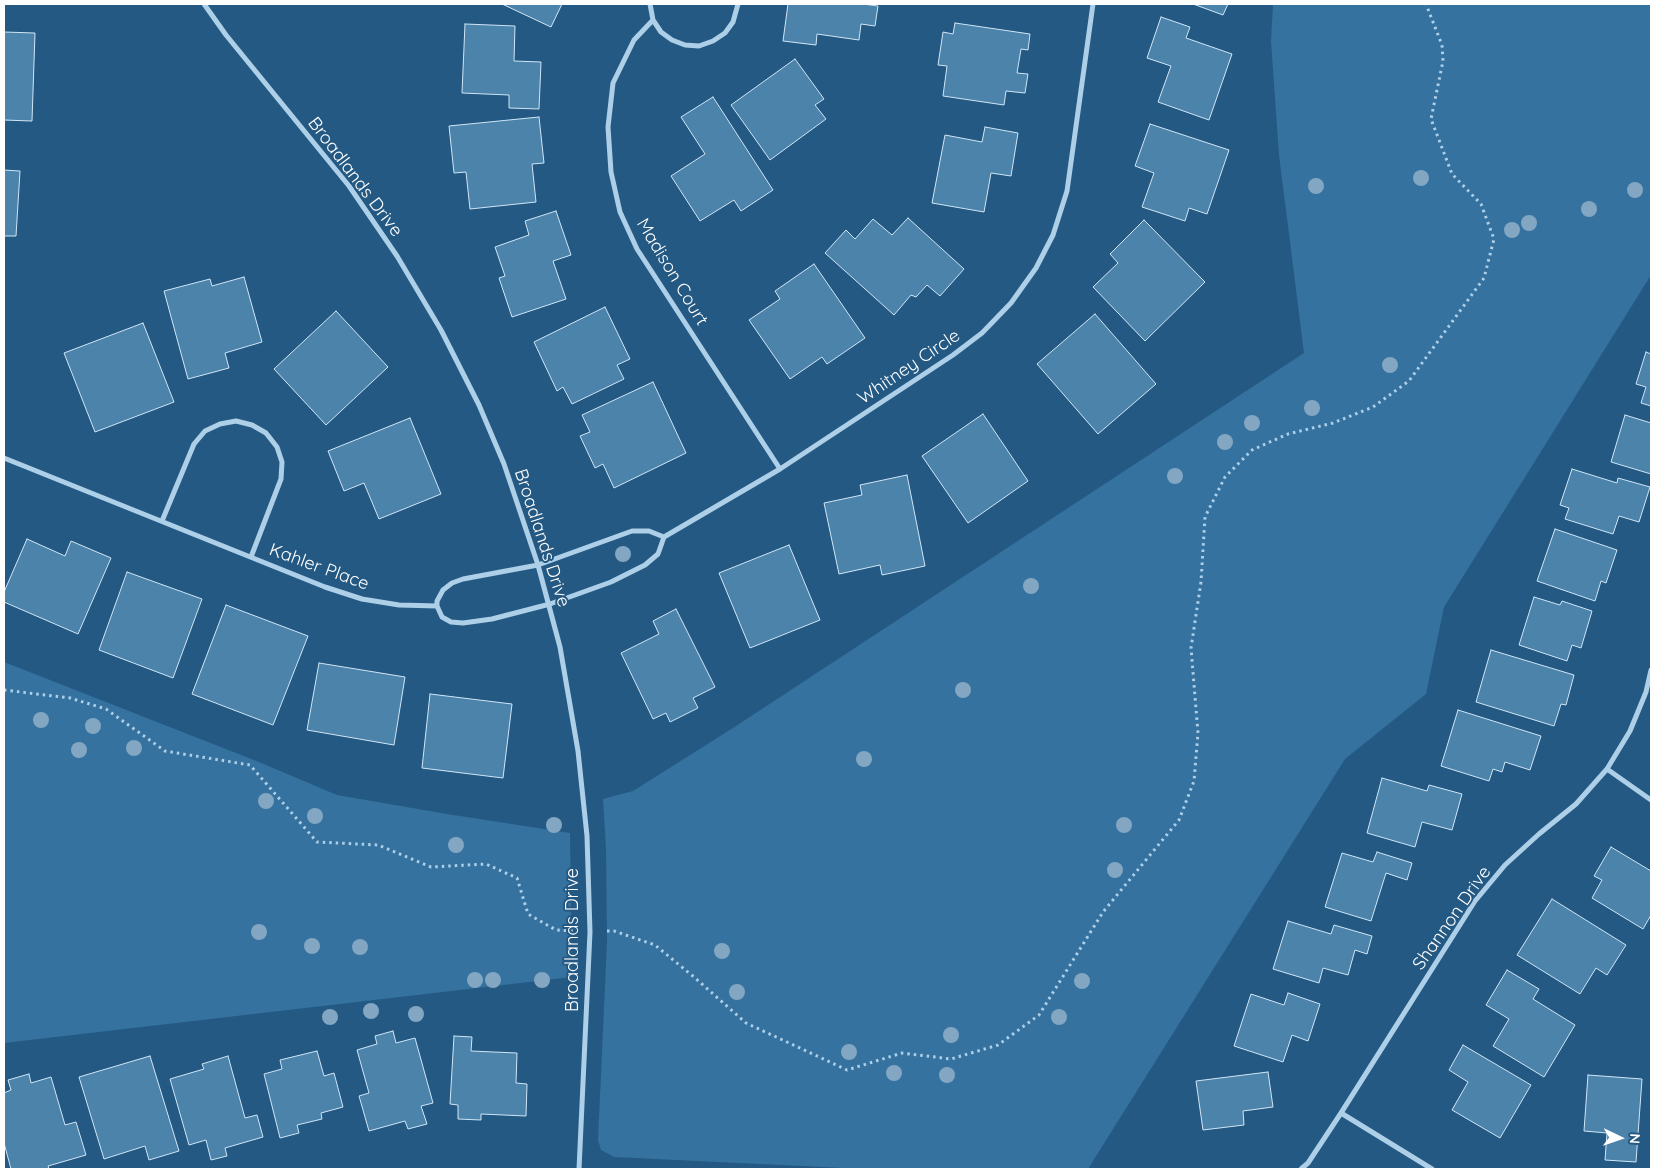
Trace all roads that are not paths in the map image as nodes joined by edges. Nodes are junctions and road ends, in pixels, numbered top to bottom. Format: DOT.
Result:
graph roads {
  1 [pos="204,4"];
  2 [pos="650,4"];
  3 [pos="738,4"];
  4 [pos="1093,4"];
  5 [pos="653,20"];
  6 [pos="4,458"];
  7 [pos="780,468"];
  8 [pos="162,521"];
  9 [pos="664,538"];
  10 [pos="251,557"];
  11 [pos="538,565"];
  12 [pos="550,604"];
  13 [pos="437,606"];
  14 [pos="1651,670"];
  15 [pos="1607,769"];
  16 [pos="1651,800"];
  17 [pos="1341,1113"];
  18 [pos="579,1169"];
  19 [pos="1301,1169"];
  20 [pos="1432,1169"];
  1 -- 11 [label="street, Broadlands Drive"];
  2 -- 5 [label="street"];
  3 -- 5 [label="street"];
  4 -- 7 [label="street, Whitney Circle"];
  5 -- 7 [label="street, Madison Court"];
  6 -- 8 [label="street, Kahler Place"];
  7 -- 9 [label="street, Whitney Circle"];
  8 -- 10 [label="street, Kahler Place"];
  8 -- 10 [label="street, Kahler Place"];
  9 -- 11 [label="street"];
  9 -- 12 [label="street, Whitney Circle"];
  10 -- 13 [label="street, Kahler Place"];
  11 -- 12 [label="street, Broadlands Drive"];
  11 -- 13 [label="street"];
  12 -- 13 [label="street"];
  12 -- 18 [label="street, Broadlands Drive"];
  14 -- 15 [label="street, Shannon Drive"];
  15 -- 16 [label="street"];
  15 -- 17 [label="street, Shannon Drive"];
  17 -- 19 [label="street, Shannon Drive"];
  17 -- 20 [label="street"];
}
